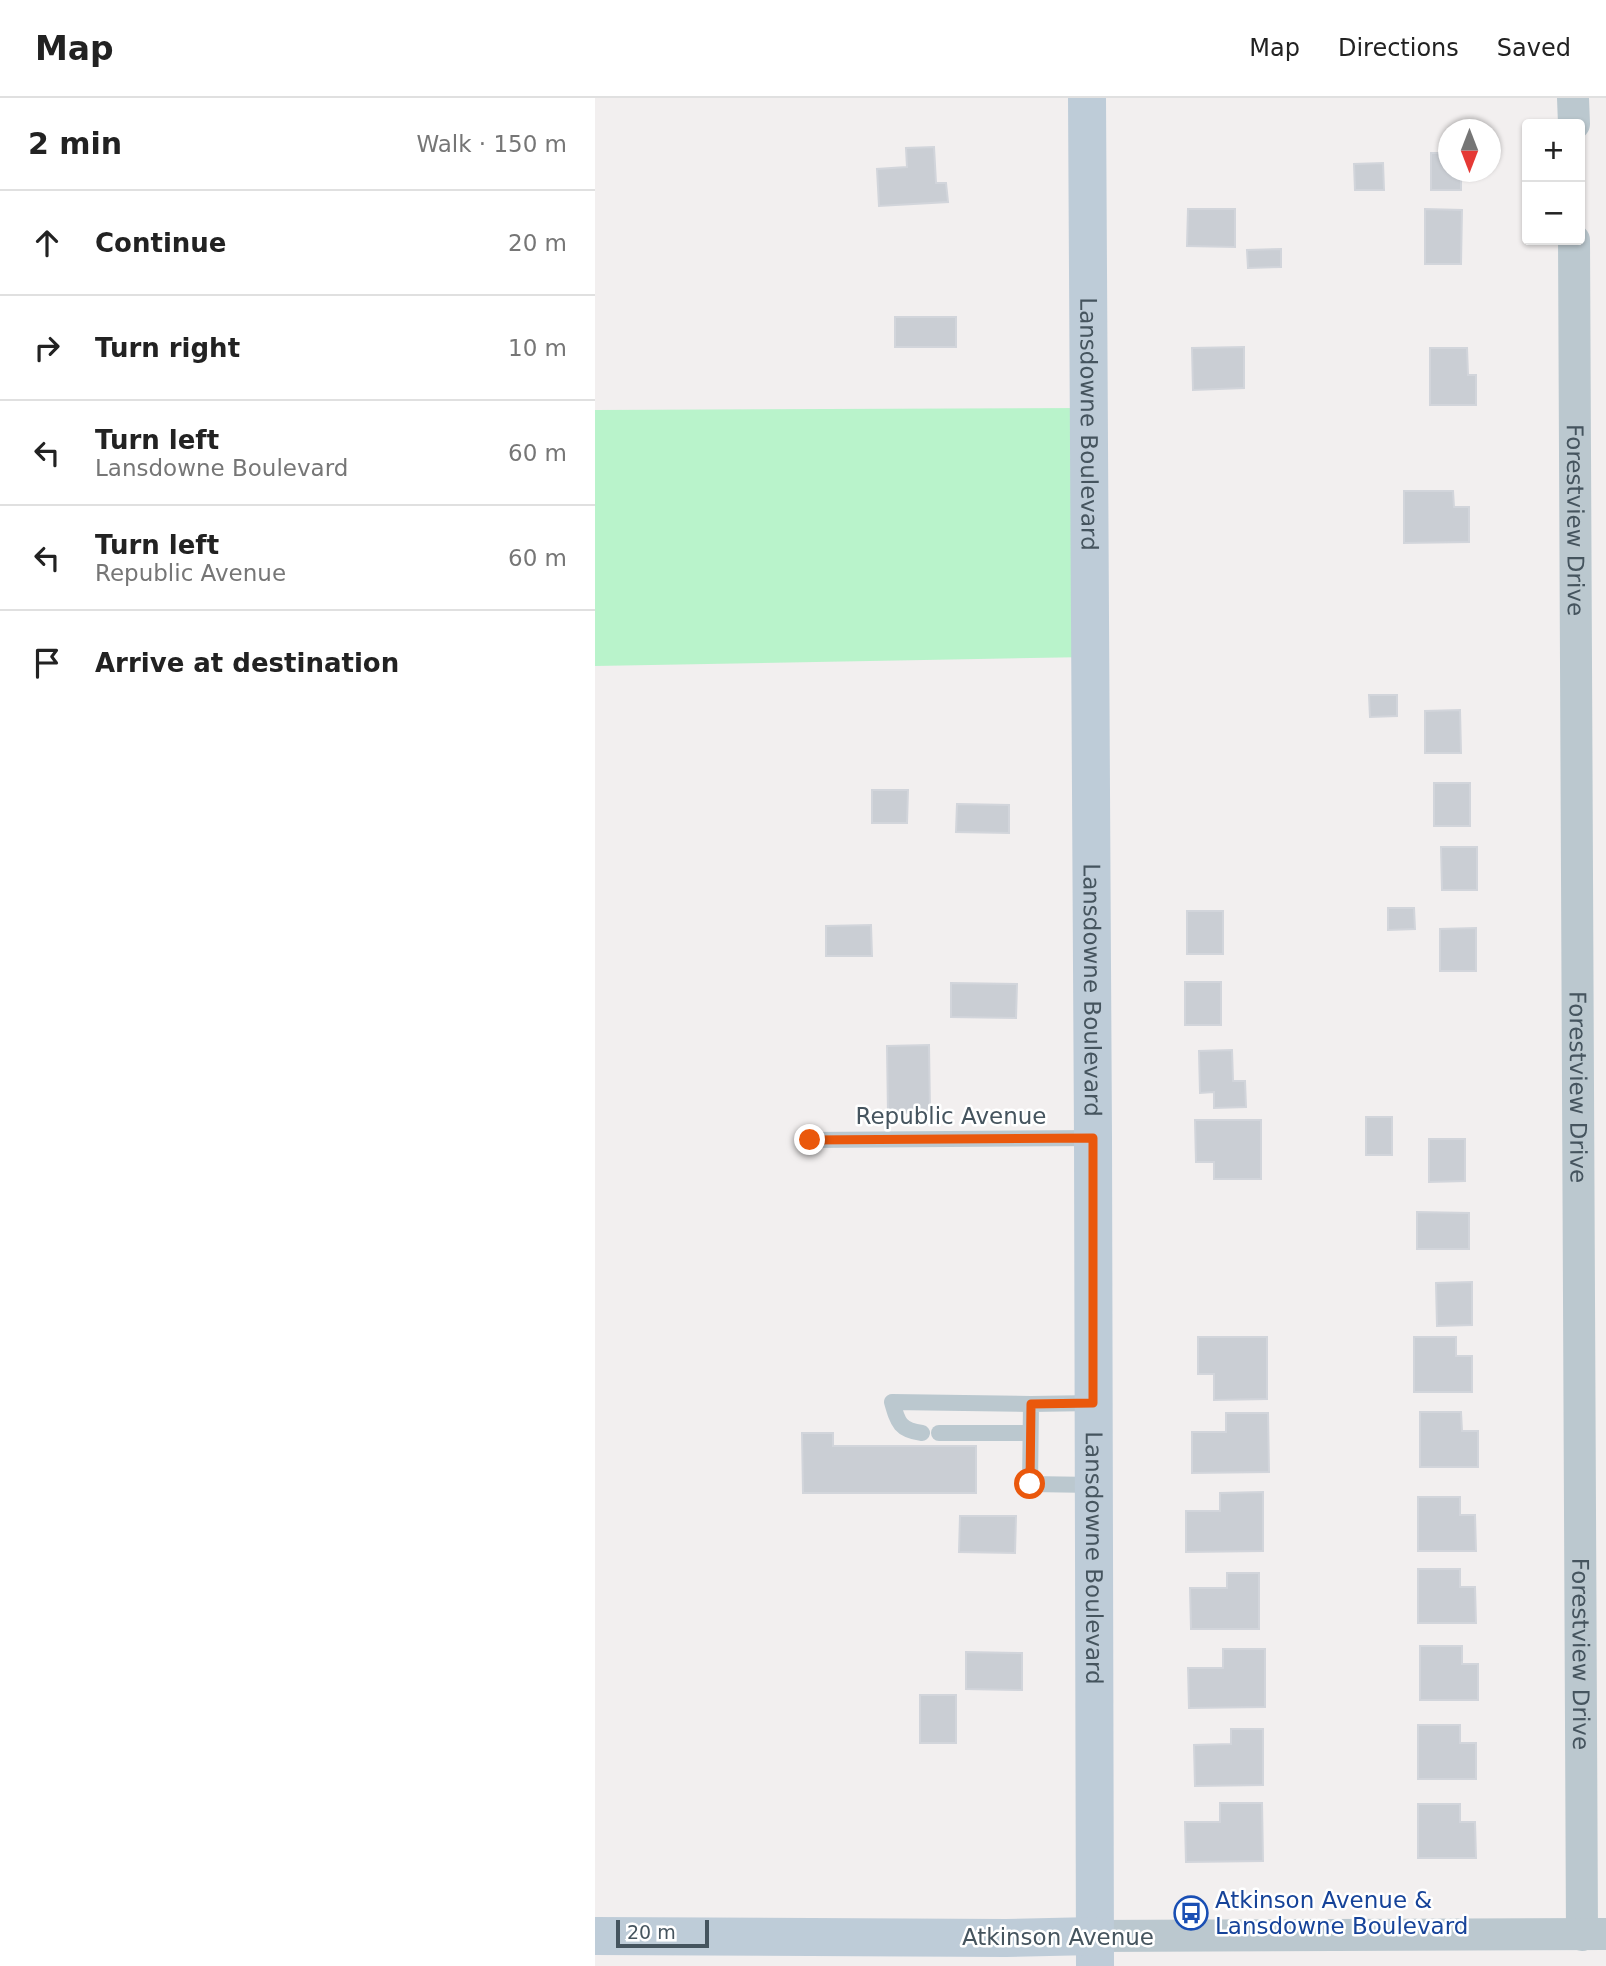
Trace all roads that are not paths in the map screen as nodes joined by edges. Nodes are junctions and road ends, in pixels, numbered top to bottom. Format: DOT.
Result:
graph roads {
  1 [pos="1087,98"];
  2 [pos="1573,98"];
  3 [pos="1573,119"];
  4 [pos="1574,245"];
  5 [pos="1093,1138"];
  6 [pos="810,1140"];
  7 [pos="1093,1403"];
  8 [pos="1031,1404"];
  9 [pos="922,1433"];
  10 [pos="939,1433"];
  11 [pos="1030,1433"];
  12 [pos="1094,1485"];
  13 [pos="1594,1935"];
  14 [pos="595,1936"];
  15 [pos="1095,1951"];
  1 -- 5 [label="street, Lansdowne Boulevard"];
  2 -- 3 [label="street"];
  4 -- 13 [label="street, Forestview Drive"];
  5 -- 6 [label="lane, Republic Avenue"];
  5 -- 7 [label="street, Lansdowne Boulevard"];
  7 -- 8 [label="lane"];
  7 -- 12 [label="street, Lansdowne Boulevard"];
  8 -- 9 [label="lane"];
  8 -- 11 [label="lane"];
  10 -- 11 [label="lane"];
  11 -- 12 [label="lane"];
  12 -- 15 [label="street, Lansdowne Boulevard"];
  13 -- 15 [label="street, Atkinson Avenue"];
  14 -- 15 [label="street, Atkinson Avenue"];
}
